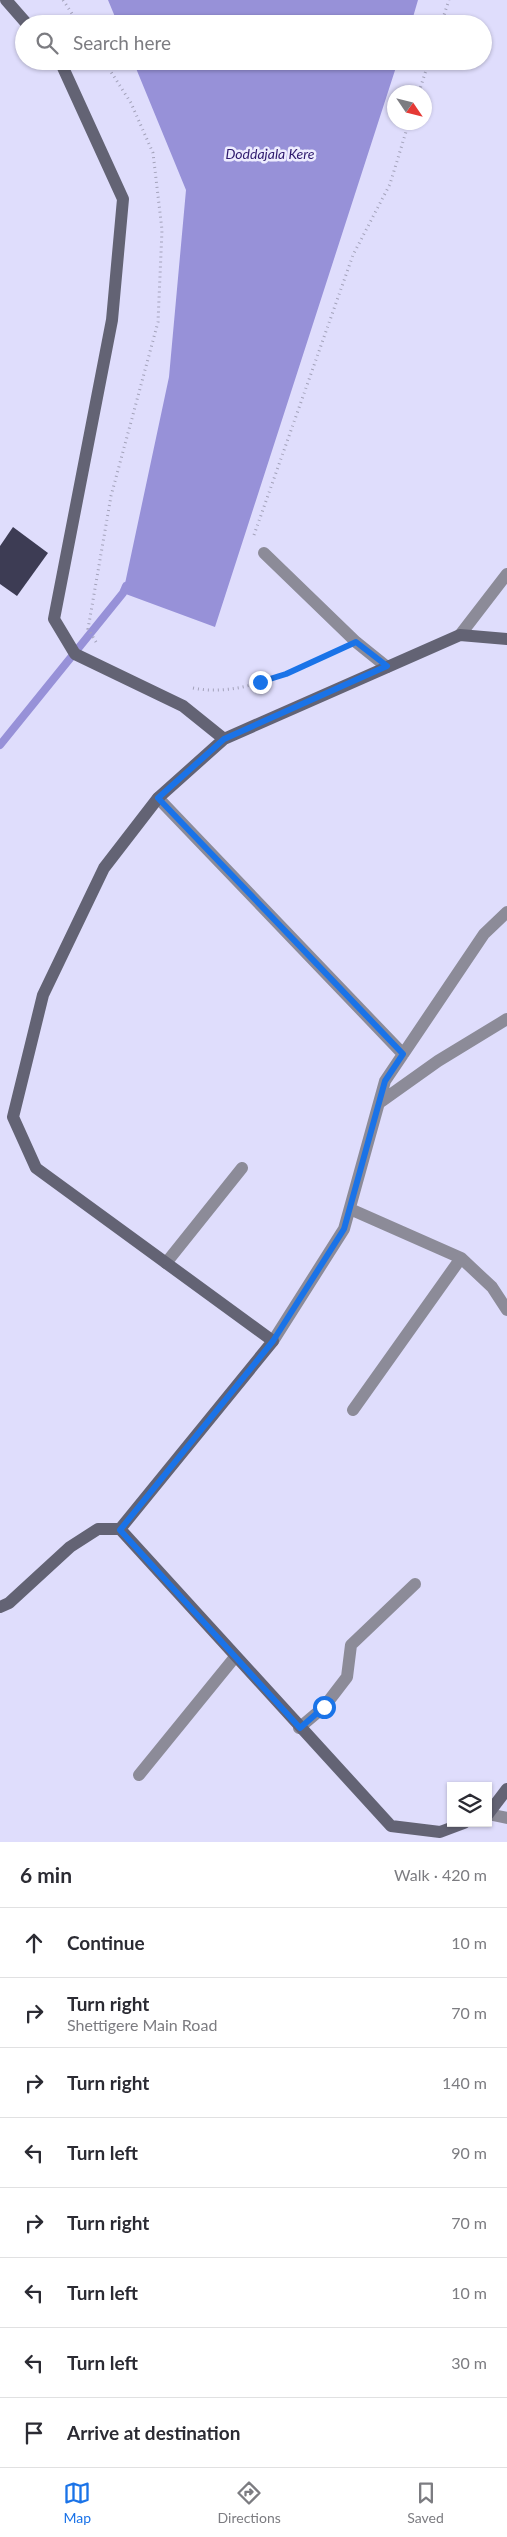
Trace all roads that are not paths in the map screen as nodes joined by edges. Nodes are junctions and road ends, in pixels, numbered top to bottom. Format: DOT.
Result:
graph roads {
  1 [pos="6,0"];
  2 [pos="19,15"];
  3 [pos="64,70"];
  4 [pos="264,553"];
  5 [pos="507,574"];
  6 [pos="460,634"];
  7 [pos="507,639"];
  8 [pos="387,666"];
  9 [pos="224,739"];
  10 [pos="158,798"];
  11 [pos="507,912"];
  12 [pos="507,1019"];
  13 [pos="403,1054"];
  14 [pos="379,1103"];
  15 [pos="242,1168"];
  16 [pos="350,1209"];
  17 [pos="461,1258"];
  18 [pos="166,1263"];
  19 [pos="507,1310"];
  20 [pos="273,1341"];
  21 [pos="353,1410"];
  22 [pos="120,1530"];
  23 [pos="415,1584"];
  24 [pos="0,1607"];
  25 [pos="235,1657"];
  26 [pos="300,1728"];
  27 [pos="138,1775"];
  28 [pos="507,1789"];
  29 [pos="492,1809"];
  30 [pos="492,1815"];
  31 [pos="507,1818"];
  32 [pos="453,1827"];
  1 -- 2 [label="street"];
  3 -- 9 [label="street"];
  4 -- 8 [label="street"];
  5 -- 6 [label="street"];
  6 -- 7 [label="street"];
  6 -- 8 [label="street"];
  8 -- 9 [label="street"];
  9 -- 10 [label="street"];
  10 -- 13 [label="street"];
  10 -- 18 [label="street"];
  11 -- 13 [label="street"];
  12 -- 14 [label="street"];
  13 -- 14 [label="street"];
  14 -- 16 [label="street"];
  15 -- 18 [label="street"];
  16 -- 17 [label="street"];
  16 -- 20 [label="street"];
  17 -- 19 [label="street"];
  17 -- 21 [label="street"];
  18 -- 20 [label="street"];
  20 -- 22 [label="street"];
  22 -- 24 [label="street"];
  22 -- 25 [label="street"];
  23 -- 26 [label="street"];
  25 -- 26 [label="street"];
  25 -- 27 [label="street"];
  26 -- 32 [label="street"];
  28 -- 29 [label="street"];
  30 -- 31 [label="street"];
}
